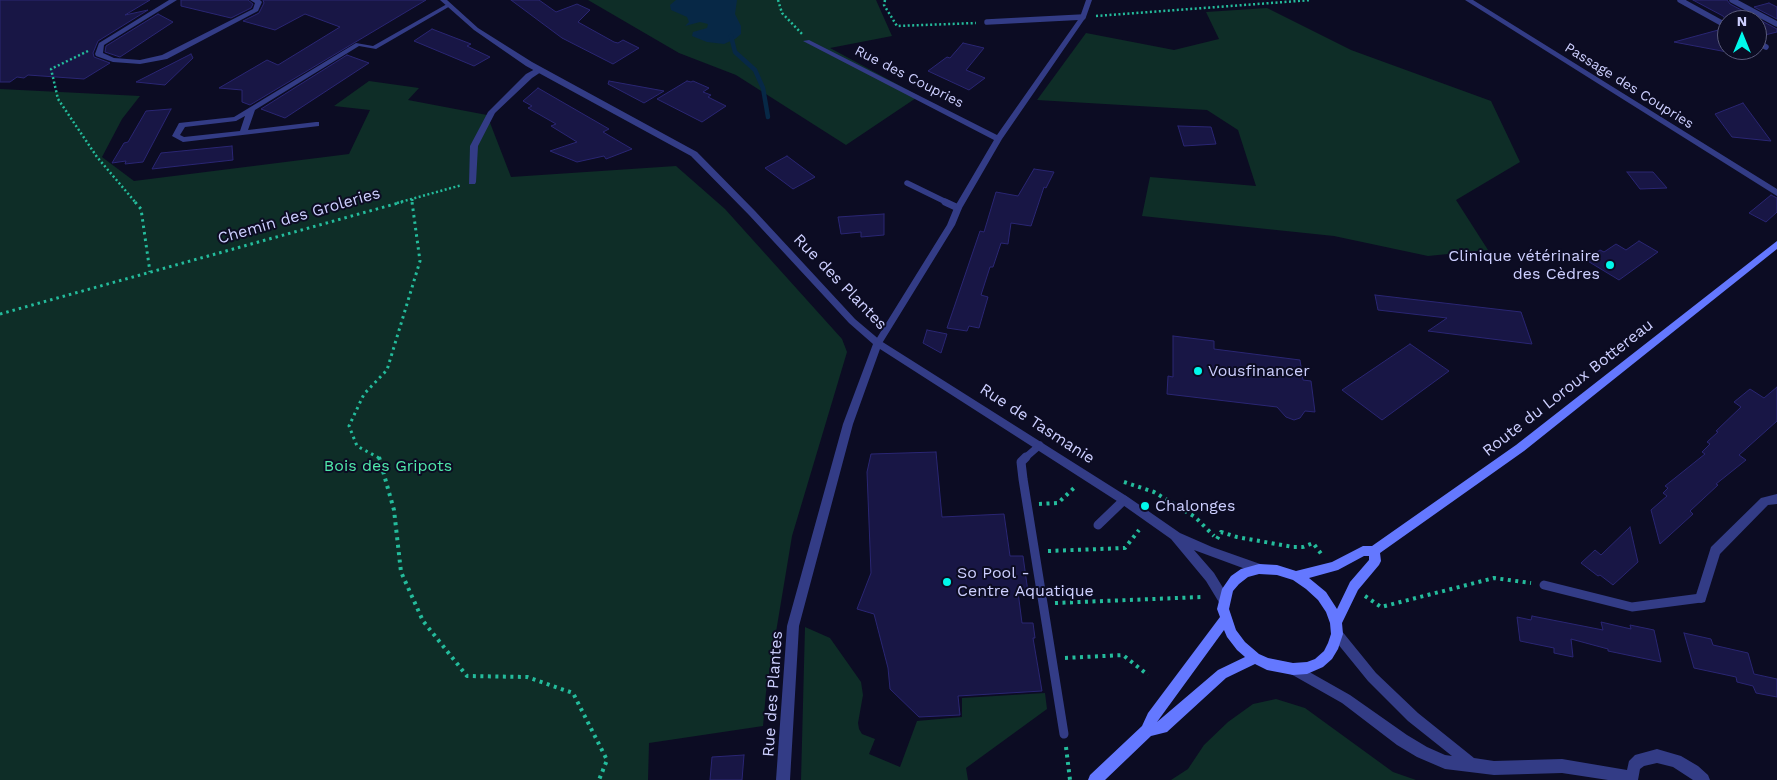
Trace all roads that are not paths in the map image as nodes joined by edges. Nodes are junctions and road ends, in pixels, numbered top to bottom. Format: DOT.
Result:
graph roads {
  1 [pos="174,0"];
  2 [pos="254,0"];
  3 [pos="1089,0"];
  4 [pos="1468,0"];
  5 [pos="1680,0"];
  6 [pos="1732,0"];
  7 [pos="446,2"];
  8 [pos="1083,17"];
  9 [pos="1717,20"];
  10 [pos="987,22"];
  11 [pos="1777,24"];
  12 [pos="807,41"];
  13 [pos="540,70"];
  14 [pos="252,110"];
  15 [pos="316,124"];
  16 [pos="243,133"];
  17 [pos="998,138"];
  18 [pos="472,182"];
  19 [pos="907,183"];
  20 [pos="1777,193"];
  21 [pos="958,208"];
  22 [pos="1777,244"];
  23 [pos="878,343"];
  24 [pos="1040,445"];
  25 [pos="1777,499"];
  26 [pos="1124,500"];
  27 [pos="1098,525"];
  28 [pos="1176,536"];
  29 [pos="1374,551"];
  30 [pos="1259,570"];
  31 [pos="1296,576"];
  32 [pos="1544,585"];
  33 [pos="1701,598"];
  34 [pos="1224,600"];
  35 [pos="1225,619"];
  36 [pos="1336,628"];
  37 [pos="1255,658"];
  38 [pos="1293,669"];
  39 [pos="1147,731"];
  40 [pos="1064,734"];
  41 [pos="1471,764"];
  42 [pos="1631,779"];
  43 [pos="783,780"];
  44 [pos="1095,780"];
  45 [pos="1703,780"];
  1 -- 2 [label="street"];
  3 -- 8 [label="street"];
  4 -- 20 [label="street, Passage des Coupries"];
  5 -- 9 [label="lane"];
  6 -- 11 [label="lane"];
  7 -- 13 [label="street, Rue des Plantes"];
  7 -- 14 [label="street"];
  8 -- 10 [label="lane"];
  8 -- 17 [label="street"];
  12 -- 17 [label="street, Rue des Coupries"];
  13 -- 18 [label="street"];
  13 -- 23 [label="street, Rue des Plantes"];
  14 -- 16 [label="street"];
  14 -- 16 [label="street"];
  15 -- 16 [label="street"];
  17 -- 21 [label="street"];
  19 -- 21 [label="lane"];
  21 -- 23 [label="street"];
  22 -- 29 [label="main road, Route du Loroux Bottereau"];
  23 -- 24 [label="street, Rue de Tasmanie"];
  23 -- 43 [label="street, Rue des Plantes"];
  24 -- 26 [label="street, Rue de Tasmanie"];
  24 -- 40 [label="lane"];
  25 -- 33 [label="street"];
  26 -- 27 [label="lane"];
  26 -- 28 [label="street, Rue de Tasmanie"];
  28 -- 30 [label="street, Rue de Tasmanie"];
  28 -- 34 [label="street, Rue de Tasmanie"];
  29 -- 31 [label="main road, Route du Loroux Bottereau"];
  29 -- 36 [label="main road"];
  30 -- 31 [label="main road"];
  30 -- 34 [label="main road"];
  31 -- 36 [label="main road"];
  32 -- 33 [label="lane"];
  34 -- 35 [label="main road"];
  35 -- 37 [label="main road"];
  35 -- 39 [label="main road"];
  36 -- 38 [label="main road"];
  36 -- 41 [label="street"];
  37 -- 38 [label="main road"];
  37 -- 39 [label="main road"];
  38 -- 41 [label="street"];
  39 -- 44 [label="main road"];
  41 -- 42 [label="street"];
  42 -- 45 [label="street"];
}
